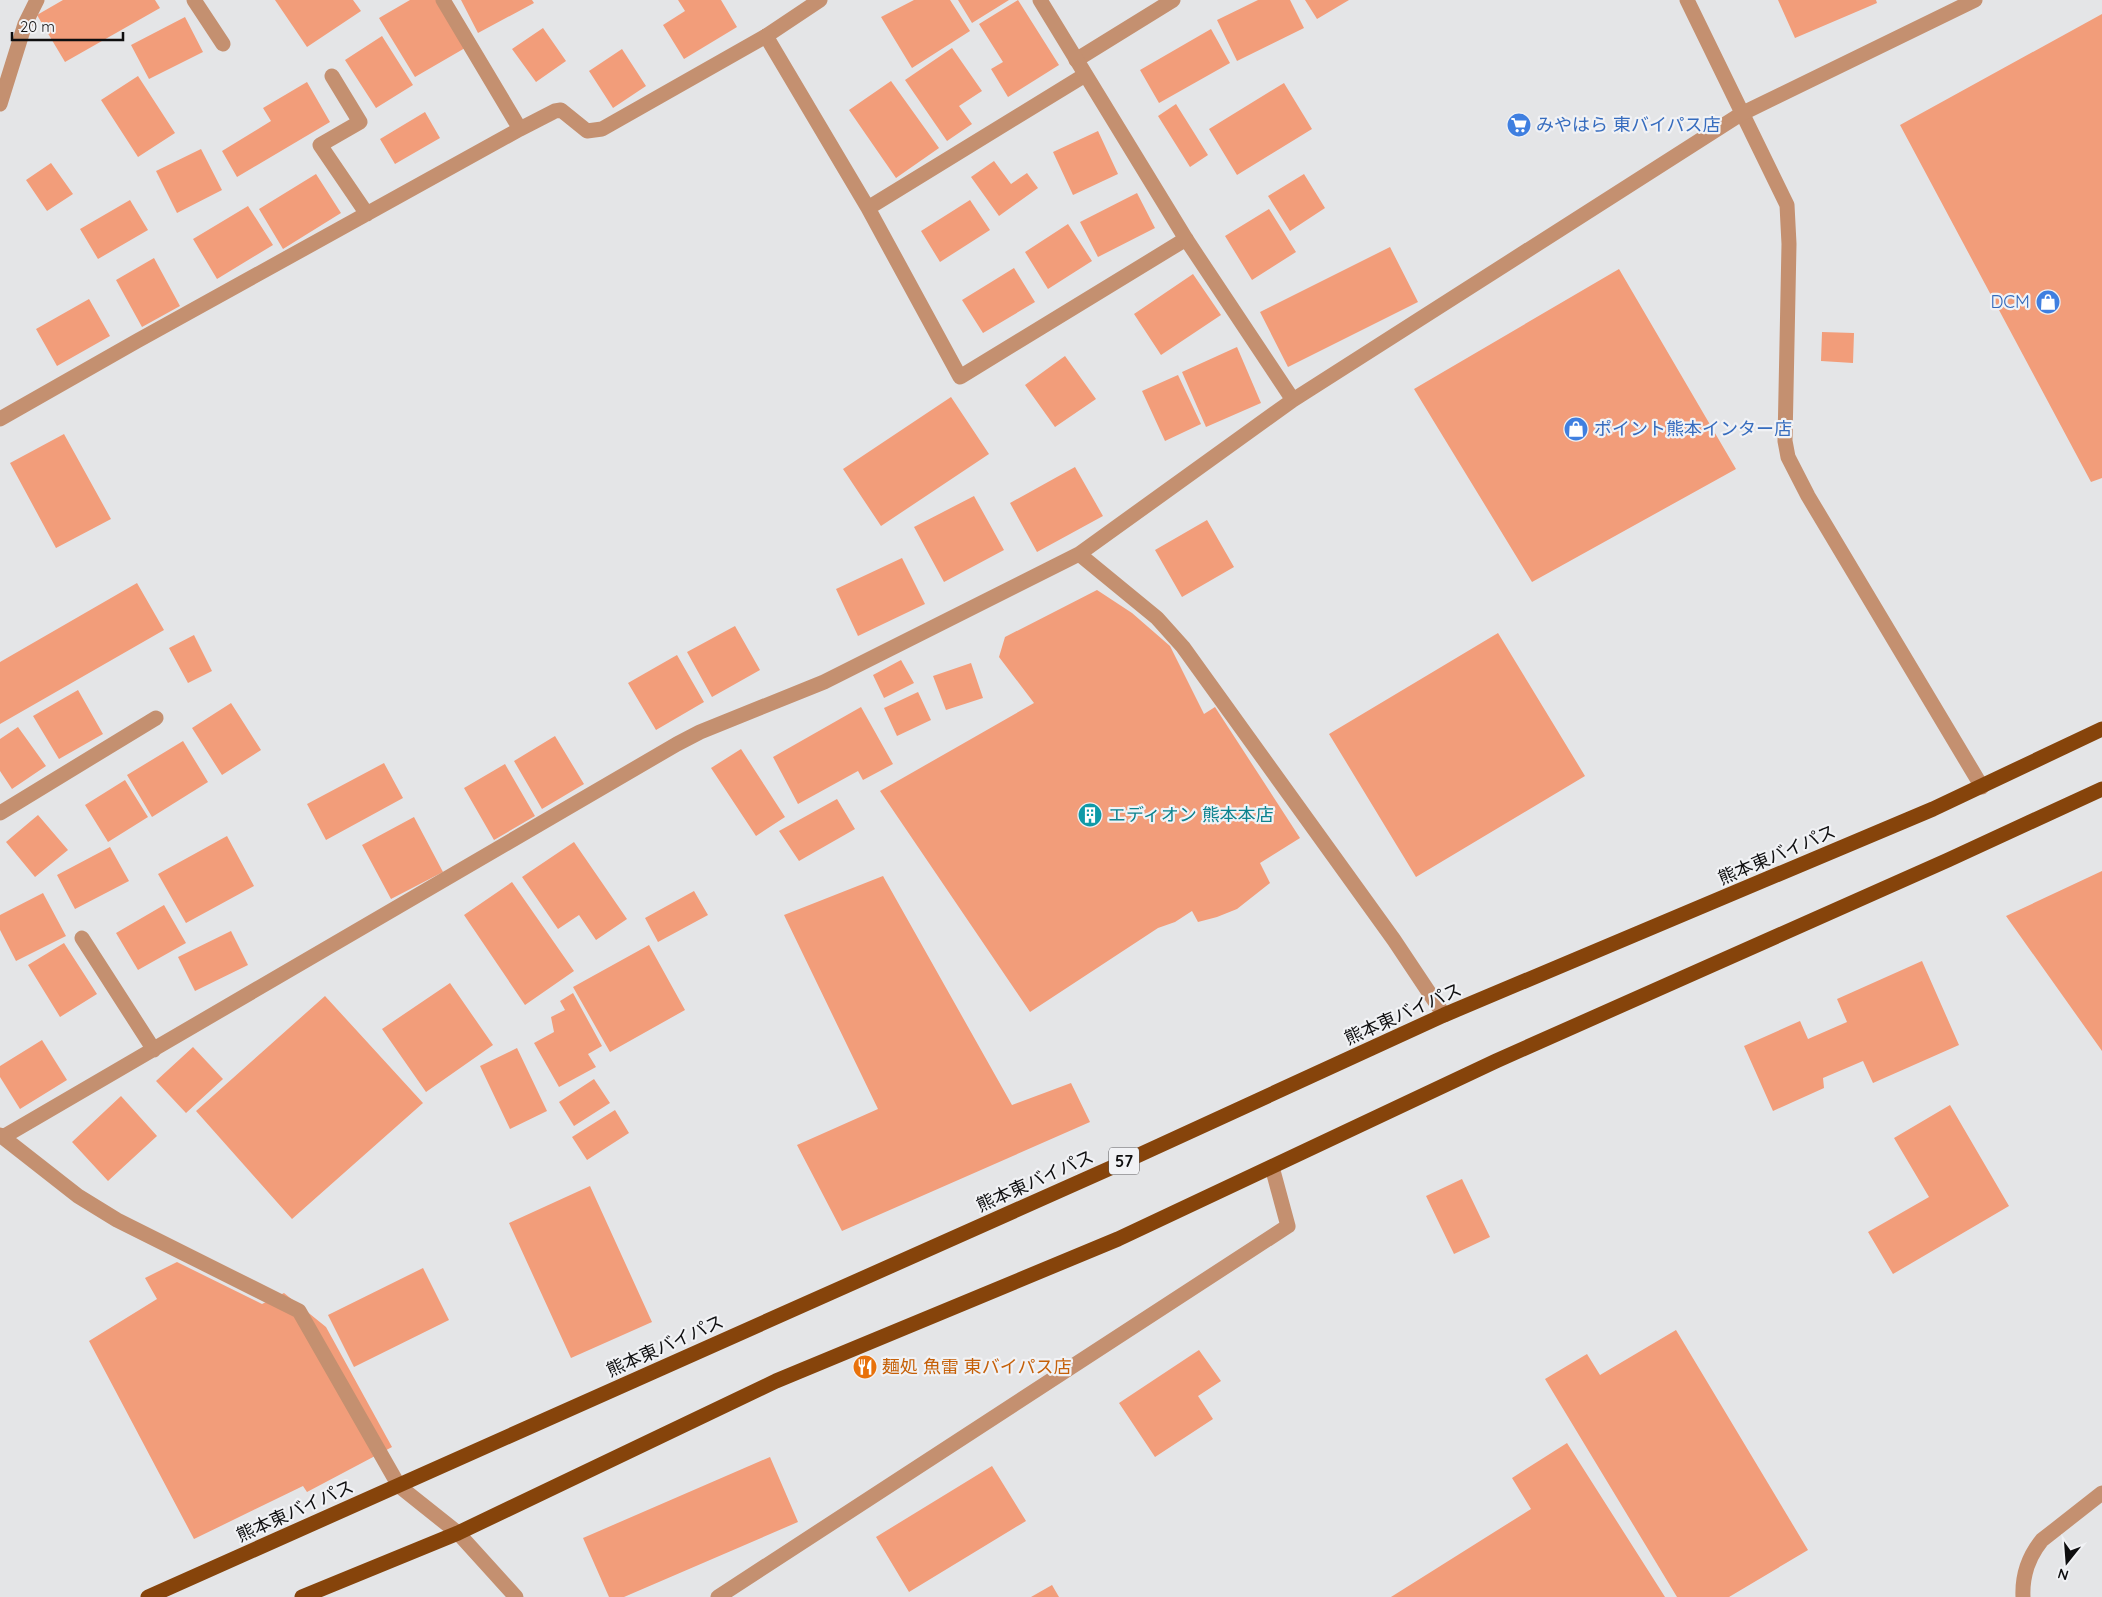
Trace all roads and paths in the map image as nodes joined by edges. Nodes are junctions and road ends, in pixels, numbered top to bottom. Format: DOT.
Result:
graph roads {
  1 [pos="37,0"];
  2 [pos="194,0"];
  3 [pos="443,0"];
  4 [pos="820,0"];
  5 [pos="1040,0"];
  6 [pos="1173,0"];
  7 [pos="1687,0"];
  8 [pos="1975,0"];
  9 [pos="766,36"];
  10 [pos="223,44"];
  11 [pos="1076,60"];
  12 [pos="1085,75"];
  13 [pos="332,76"];
  14 [pos="0,104"];
  15 [pos="1741,114"];
  16 [pos="520,129"];
  17 [pos="868,208"];
  18 [pos="367,214"];
  19 [pos="1186,239"];
  20 [pos="1293,400"];
  21 [pos="0,420"];
  22 [pos="1079,554"];
  23 [pos="156,718"];
  24 [pos="2102,729"];
  25 [pos="1982,786"];
  26 [pos="2102,788"];
  27 [pos="0,812"];
  28 [pos="82,938"];
  29 [pos="1444,1015"];
  30 [pos="154,1050"];
  31 [pos="1,1136"];
  32 [pos="1272,1167"];
  33 [pos="399,1486"];
  34 [pos="2102,1492"];
  35 [pos="458,1533"];
  36 [pos="148,1597"];
  37 [pos="302,1597"];
  38 [pos="516,1597"];
  39 [pos="718,1597"];
  40 [pos="2023,1597"];
  1 -- 14 [label="street"];
  2 -- 10 [label="street"];
  3 -- 16 [label="street"];
  4 -- 9 [label="street"];
  5 -- 11 [label="street"];
  6 -- 11 [label="street"];
  7 -- 15 [label="street"];
  8 -- 15 [label="street"];
  9 -- 16 [label="street"];
  9 -- 17 [label="street"];
  11 -- 12 [label="street"];
  12 -- 17 [label="street"];
  12 -- 19 [label="street"];
  13 -- 18 [label="street"];
  15 -- 20 [label="street"];
  15 -- 25 [label="street"];
  16 -- 18 [label="street"];
  17 -- 19 [label="street"];
  18 -- 21 [label="street"];
  19 -- 20 [label="street"];
  20 -- 22 [label="street"];
  22 -- 29 [label="street"];
  22 -- 30 [label="street"];
  23 -- 27 [label="street"];
  24 -- 25 [label="highway, 熊本東バイパス / 57"];
  25 -- 29 [label="highway, 熊本東バイパス / 57"];
  26 -- 32 [label="highway"];
  28 -- 30 [label="street"];
  29 -- 33 [label="highway, 熊本東バイパス / 57"];
  30 -- 31 [label="street"];
  31 -- 33 [label="street"];
  32 -- 35 [label="highway"];
  32 -- 39 [label="street"];
  33 -- 35 [label="street"];
  33 -- 36 [label="highway, 熊本東バイパス / 57"];
  34 -- 40 [label="street"];
  35 -- 37 [label="highway"];
  35 -- 38 [label="street"];
}
